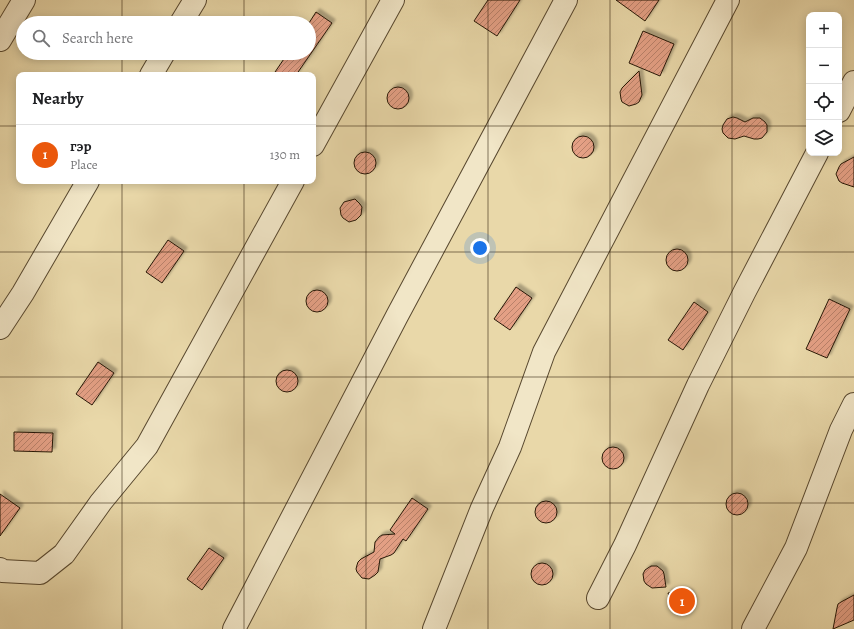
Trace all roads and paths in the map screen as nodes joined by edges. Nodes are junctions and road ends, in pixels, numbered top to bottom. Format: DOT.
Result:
graph roads {
  1 [pos="24,0"];
  2 [pos="195,0"];
  3 [pos="393,0"];
  4 [pos="566,0"];
  5 [pos="728,0"];
  6 [pos="185,16"];
  7 [pos="0,40"];
  8 [pos="160,60"];
  9 [pos="153,72"];
  10 [pos="854,82"];
  11 [pos="842,105"];
  12 [pos="316,140"];
  13 [pos="815,156"];
  14 [pos="86,184"];
  15 [pos="291,184"];
  16 [pos="0,328"];
  17 [pos="854,404"];
  18 [pos="0,569"];
  19 [pos="598,598"];
  20 [pos="234,629"];
  21 [pos="434,629"];
  22 [pos="753,629"];
  1 -- 7 [label="street"];
  2 -- 6 [label="street"];
  3 -- 12 [label="street"];
  4 -- 20 [label="street"];
  5 -- 21 [label="street"];
  8 -- 9 [label="street"];
  10 -- 11 [label="street"];
  13 -- 19 [label="street"];
  14 -- 16 [label="street"];
  15 -- 18 [label="street"];
  17 -- 22 [label="street"];
}
